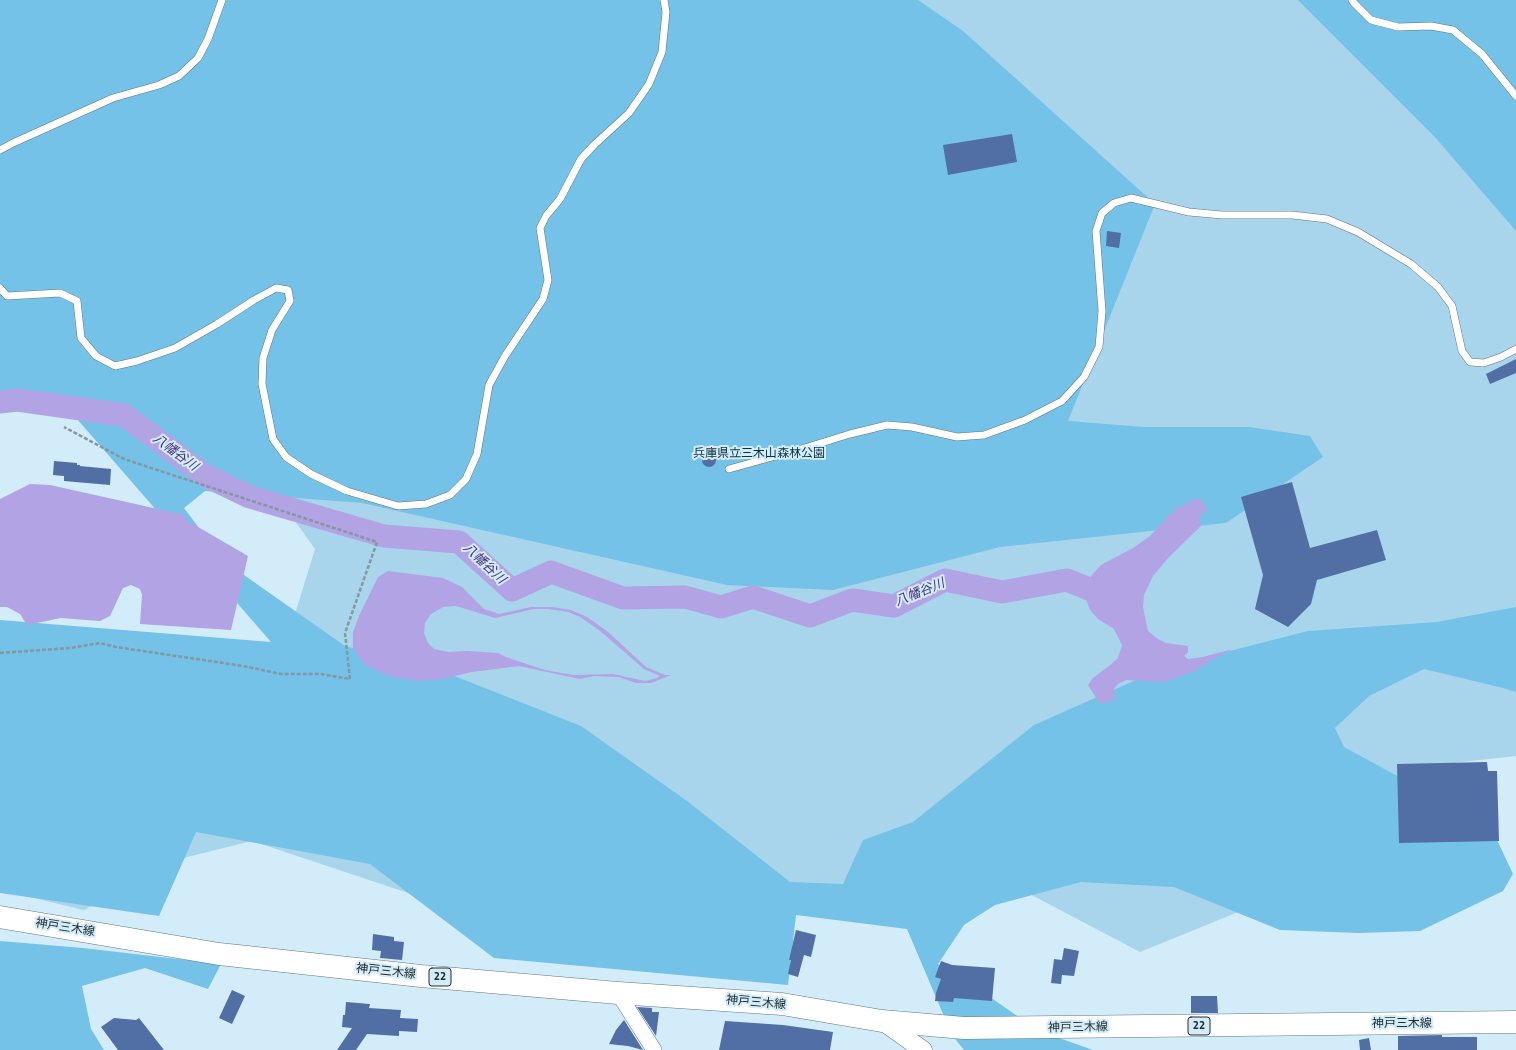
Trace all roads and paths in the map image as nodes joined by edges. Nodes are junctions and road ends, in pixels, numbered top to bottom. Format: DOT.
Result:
graph roads {
  1 [pos="222,0"];
  2 [pos="664,0"];
  3 [pos="1352,0"];
  4 [pos="1516,96"];
  5 [pos="0,150"];
  6 [pos="0,288"];
  7 [pos="1516,349"];
  8 [pos="64,427"];
  9 [pos="729,469"];
  10 [pos="0,653"];
  11 [pos="0,917"];
  12 [pos="618,993"];
  13 [pos="882,1021"];
  14 [pos="1516,1022"];
  15 [pos="654,1050"];
  16 [pos="923,1050"];
  1 -- 5 [label="lane"];
  2 -- 6 [label="lane"];
  3 -- 4 [label="lane"];
  7 -- 9 [label="lane"];
  8 -- 10 [label="path"];
  11 -- 12 [label="main road, 神戸三木線 / 22"];
  12 -- 13 [label="main road, 神戸三木線 / 22"];
  12 -- 15 [label="street"];
  13 -- 14 [label="main road, 神戸三木線 / 22"];
  13 -- 16 [label="street"];
}
